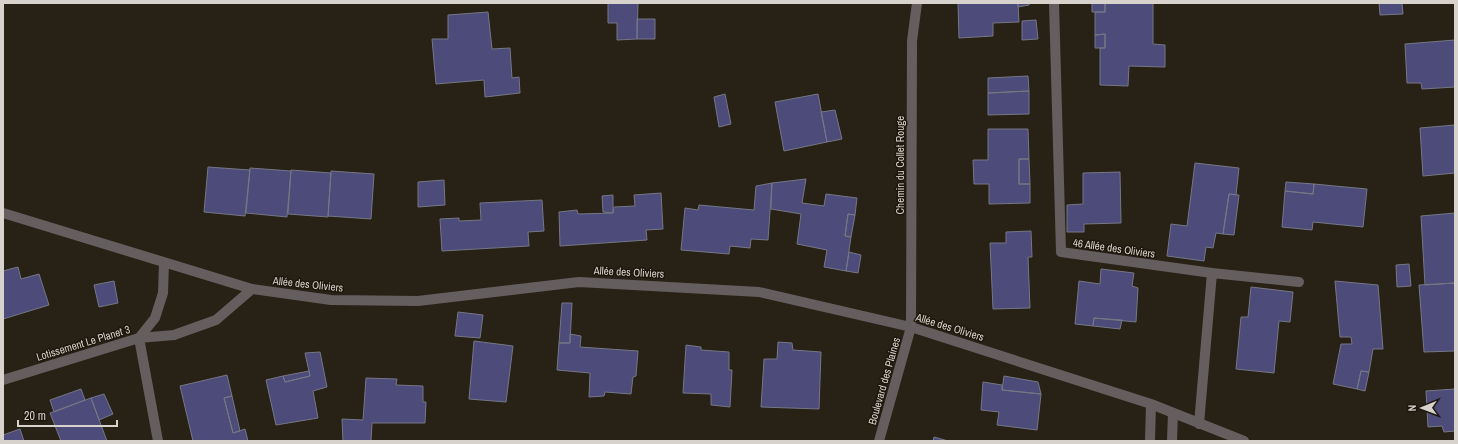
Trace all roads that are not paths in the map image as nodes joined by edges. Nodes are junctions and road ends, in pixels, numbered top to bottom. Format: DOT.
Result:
graph roads {
  1 [pos="917,3"];
  2 [pos="1054,3"];
  3 [pos="3,213"];
  4 [pos="164,262"];
  5 [pos="1212,273"];
  6 [pos="1299,282"];
  7 [pos="252,289"];
  8 [pos="911,327"];
  9 [pos="139,338"];
  10 [pos="3,380"];
  11 [pos="1151,404"];
  12 [pos="1173,413"];
  13 [pos="1198,424"];
  14 [pos="158,441"];
  15 [pos="879,441"];
  16 [pos="1150,441"];
  17 [pos="1172,441"];
  18 [pos="1244,441"];
  1 -- 8 [label="street, Chemin du Collet Rouge"];
  2 -- 5 [label="street, 46 Allée des Oliviers"];
  3 -- 4 [label="street, Allée des Oliviers"];
  4 -- 7 [label="street, Allée des Oliviers"];
  4 -- 9 [label="street"];
  5 -- 6 [label="street"];
  5 -- 13 [label="street"];
  7 -- 8 [label="street, Allée des Oliviers"];
  7 -- 9 [label="street"];
  8 -- 11 [label="street, Allée des Oliviers"];
  8 -- 15 [label="street, Boulevard des Plaines"];
  9 -- 10 [label="street, Lotissement Le Planet 3"];
  9 -- 14 [label="street, Lotissement Le Planet 3"];
  11 -- 12 [label="street, Allée des Oliviers"];
  11 -- 16 [label="street"];
  12 -- 13 [label="street, Allée des Oliviers"];
  12 -- 17 [label="street"];
  13 -- 18 [label="street, Allée des Oliviers"];
}
